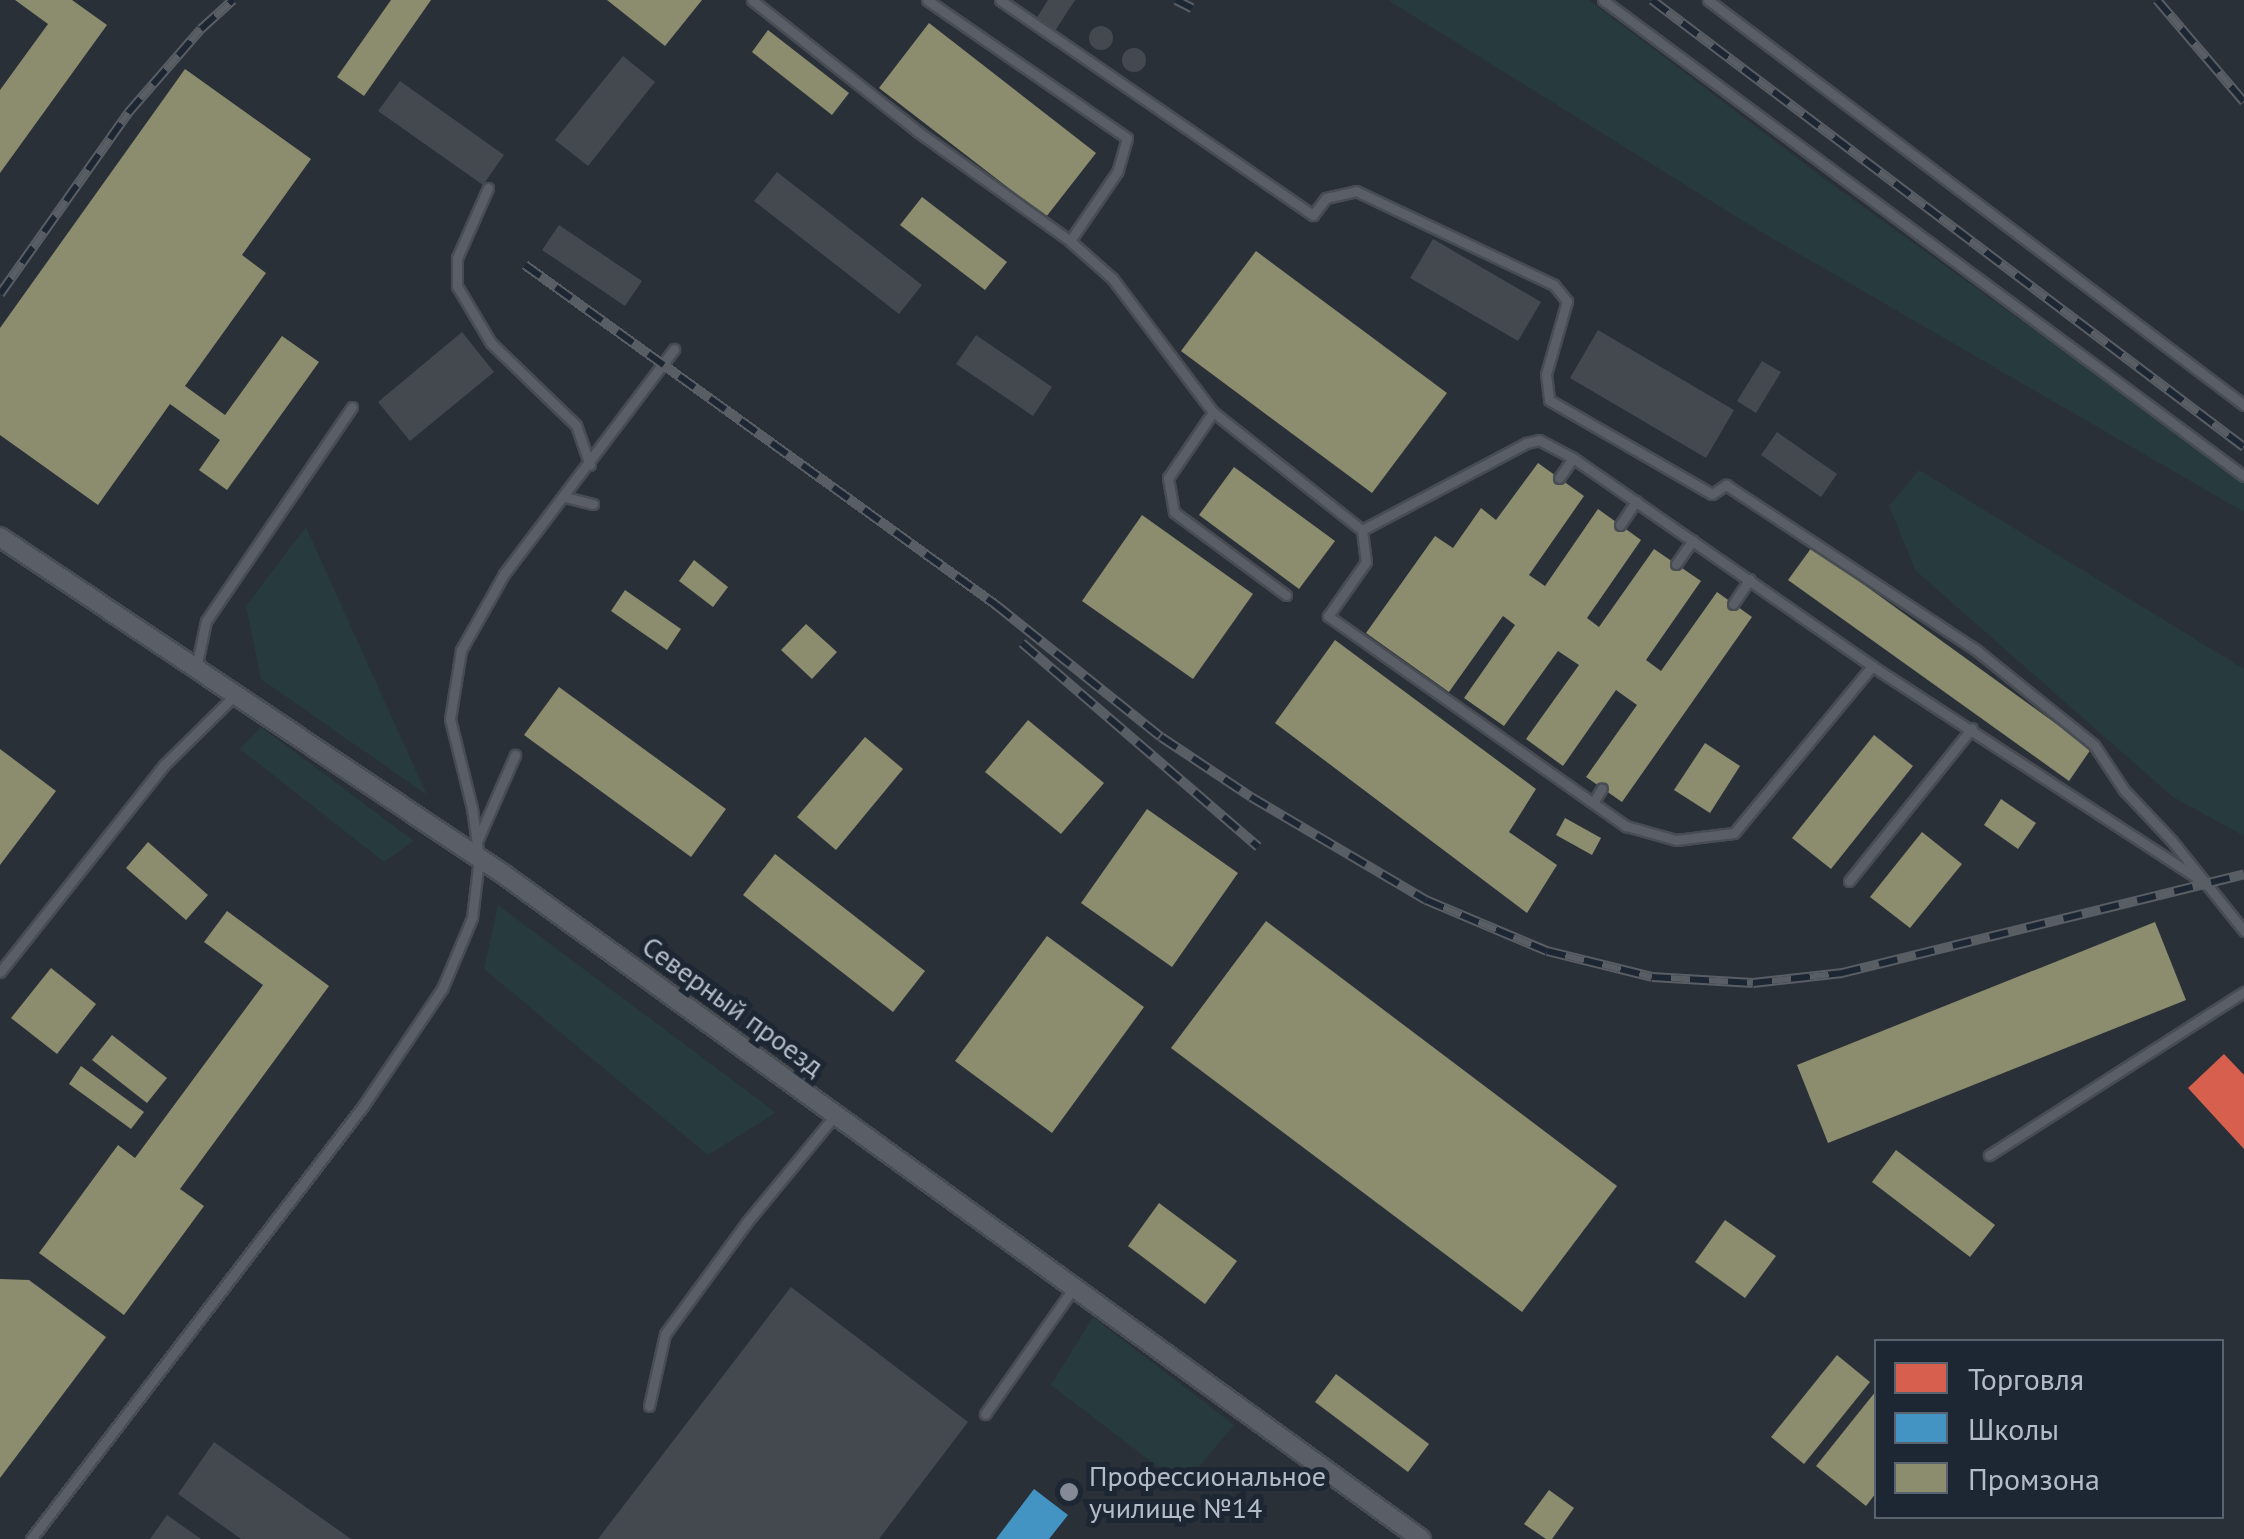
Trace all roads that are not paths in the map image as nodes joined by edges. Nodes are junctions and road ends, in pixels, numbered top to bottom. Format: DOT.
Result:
graph roads {
  1 [pos="752,0"];
  2 [pos="927,0"];
  3 [pos="1000,0"];
  4 [pos="1603,0"];
  5 [pos="1708,0"];
  6 [pos="488,188"];
  7 [pos="1070,241"];
  8 [pos="674,349"];
  9 [pos="2244,405"];
  10 [pos="352,407"];
  11 [pos="1212,412"];
  12 [pos="1573,458"];
  13 [pos="590,465"];
  14 [pos="2244,476"];
  15 [pos="1559,478"];
  16 [pos="564,497"];
  17 [pos="1636,501"];
  18 [pos="592,504"];
  19 [pos="1620,525"];
  20 [pos="1362,530"];
  21 [pos="0,537"];
  22 [pos="1693,540"];
  23 [pos="1676,564"];
  24 [pos="1750,579"];
  25 [pos="1286,595"];
  26 [pos="1733,604"];
  27 [pos="1872,666"];
  28 [pos="196,668"];
  29 [pos="235,695"];
  30 [pos="1486,713"];
  31 [pos="1479,724"];
  32 [pos="1972,728"];
  33 [pos="1542,751"];
  34 [pos="516,755"];
  35 [pos="1534,762"];
  36 [pos="1602,788"];
  37 [pos="1592,803"];
  38 [pos="478,850"];
  39 [pos="1850,881"];
  40 [pos="2203,881"];
  41 [pos="2244,931"];
  42 [pos="0,972"];
  43 [pos="2244,992"];
  44 [pos="836,1114"];
  45 [pos="1989,1155"];
  46 [pos="1075,1286"];
  47 [pos="649,1406"];
  48 [pos="985,1414"];
  49 [pos="32,1539"];
  50 [pos="1421,1539"];
  1 -- 7 [label="lane"];
  2 -- 7 [label="lane"];
  3 -- 40 [label="lane"];
  4 -- 14 [label="lane"];
  5 -- 9 [label="lane"];
  6 -- 13 [label="lane"];
  7 -- 11 [label="lane"];
  8 -- 13 [label="lane"];
  10 -- 28 [label="lane"];
  11 -- 20 [label="lane"];
  11 -- 25 [label="lane"];
  12 -- 15 [label="lane"];
  12 -- 17 [label="lane"];
  12 -- 20 [label="lane"];
  13 -- 16 [label="lane"];
  16 -- 18 [label="lane"];
  16 -- 38 [label="lane"];
  17 -- 19 [label="lane"];
  17 -- 22 [label="lane"];
  20 -- 31 [label="lane"];
  21 -- 28 [label="street, Северный проезд"];
  22 -- 23 [label="lane"];
  22 -- 24 [label="lane"];
  24 -- 26 [label="lane"];
  24 -- 27 [label="lane"];
  27 -- 32 [label="lane"];
  27 -- 37 [label="lane"];
  28 -- 29 [label="street, Северный проезд"];
  29 -- 38 [label="street, Северный проезд"];
  29 -- 42 [label="lane"];
  30 -- 31 [label="lane"];
  31 -- 35 [label="lane"];
  32 -- 39 [label="lane"];
  32 -- 40 [label="lane"];
  33 -- 35 [label="lane"];
  34 -- 38 [label="lane"];
  35 -- 37 [label="lane"];
  36 -- 37 [label="lane"];
  38 -- 44 [label="street, Северный проезд"];
  38 -- 49 [label="lane"];
  40 -- 41 [label="lane"];
  43 -- 45 [label="lane"];
  44 -- 46 [label="street, Северный проезд"];
  44 -- 47 [label="lane"];
  46 -- 48 [label="lane"];
  46 -- 50 [label="street, Северный проезд"];
}
